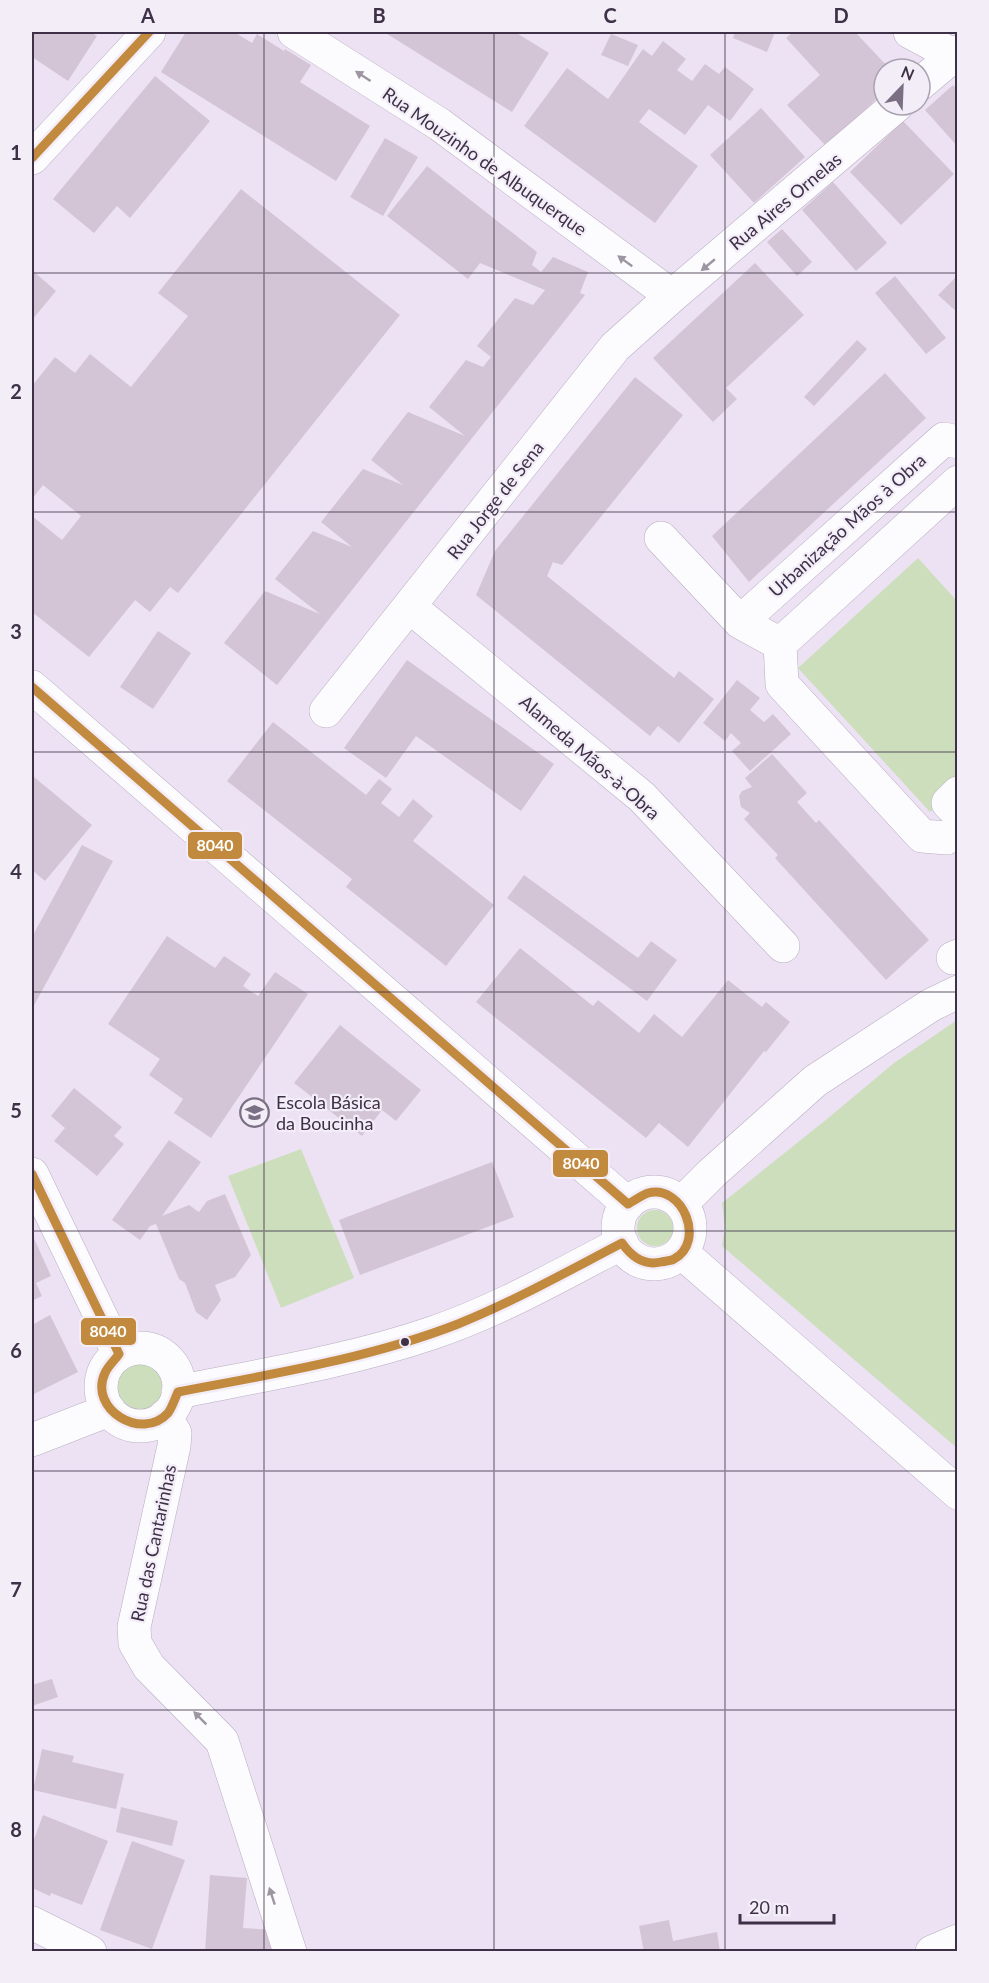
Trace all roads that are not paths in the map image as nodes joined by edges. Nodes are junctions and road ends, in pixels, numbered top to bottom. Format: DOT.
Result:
graph roads {
  1 [pos="149,32"];
  2 [pos="294,32"];
  3 [pos="910,32"];
  4 [pos="956,56"];
  5 [pos="932,75"];
  6 [pos="883,117"];
  7 [pos="32,158"];
  8 [pos="672,296"];
  9 [pos="957,442"];
  10 [pos="957,482"];
  11 [pos="661,538"];
  12 [pos="410,607"];
  13 [pos="740,622"];
  14 [pos="780,644"];
  15 [pos="32,687"];
  16 [pos="326,711"];
  17 [pos="957,793"];
  18 [pos="955,832"];
  19 [pos="783,946"];
  20 [pos="957,992"];
  21 [pos="32,1174"];
  22 [pos="628,1204"];
  23 [pos="681,1204"];
  24 [pos="622,1243"];
  25 [pos="681,1252"];
  26 [pos="119,1354"];
  27 [pos="172,1404"];
  28 [pos="109,1410"];
  29 [pos="32,1440"];
  30 [pos="957,1493"];
  31 [pos="32,1923"];
  32 [pos="957,1941"];
  33 [pos="90,1952"];
  34 [pos="290,1952"];
  35 [pos="932,1952"];
  1 -- 7 [label="street"];
  8 -- 2 [label="street, Rua Mouzinho de Albuquerque, one-way"];
  3 -- 4 [label="street"];
  4 -- 5 [label="street"];
  6 -- 8 [label="street, Rua Aires Ornelas, one-way"];
  8 -- 12 [label="street, Rua Jorge de Sena"];
  9 -- 13 [label="street, Urbanização Mãos à Obra"];
  10 -- 14 [label="street"];
  11 -- 13 [label="street"];
  12 -- 16 [label="street, Rua Jorge de Sena"];
  12 -- 19 [label="street, Alameda Mãos-à-Obra"];
  13 -- 14 [label="street"];
  14 -- 18 [label="street"];
  15 -- 22 [label="street"];
  17 -- 18 [label="street"];
  20 -- 23 [label="street"];
  21 -- 26 [label="street"];
  22 -- 23 [label="street"];
  22 -- 24 [label="street"];
  23 -- 25 [label="street"];
  24 -- 25 [label="street"];
  24 -- 27 [label="street"];
  25 -- 30 [label="street"];
  26 -- 27 [label="street"];
  26 -- 28 [label="street"];
  27 -- 28 [label="street"];
  34 -- 27 [label="street, Rua das Cantarinhas, one-way"];
  28 -- 29 [label="street"];
  31 -- 33 [label="street"];
  32 -- 35 [label="street"];
}
